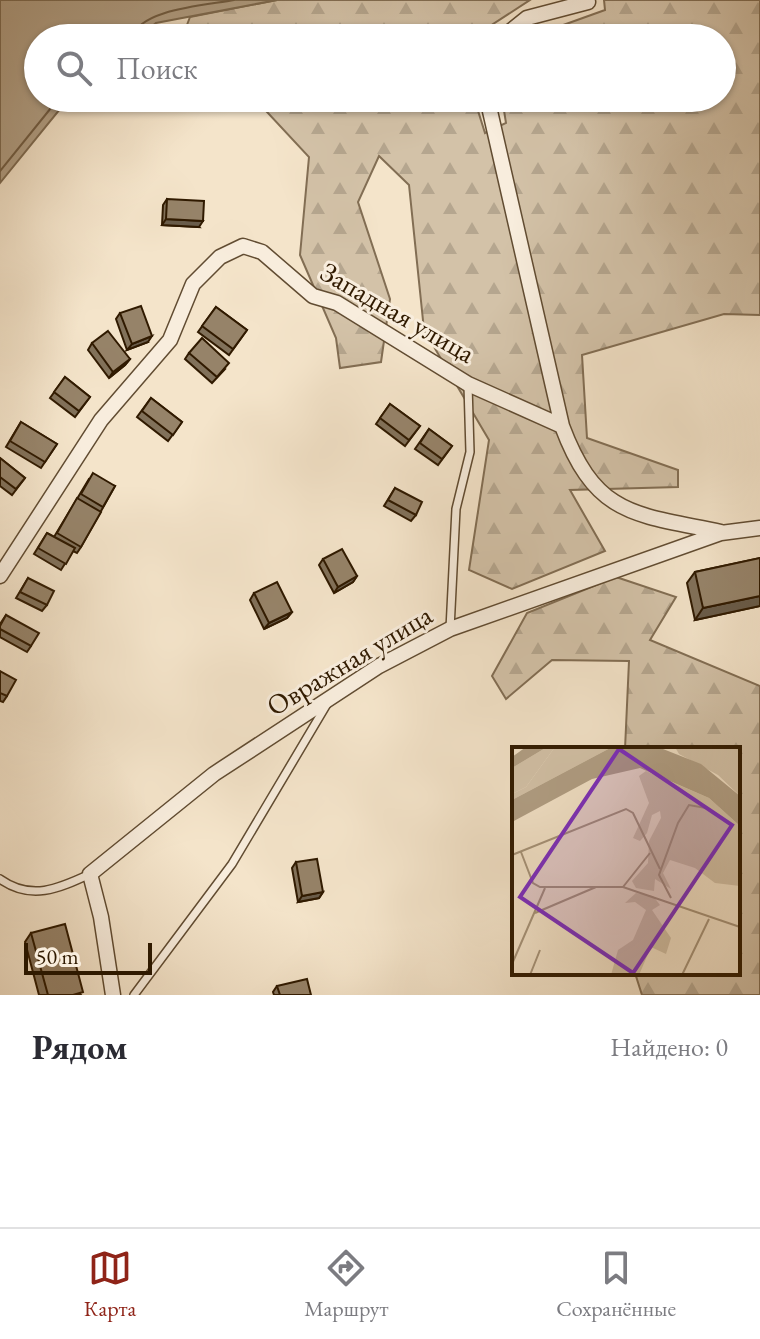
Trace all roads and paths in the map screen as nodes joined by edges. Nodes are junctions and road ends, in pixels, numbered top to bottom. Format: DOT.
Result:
graph roads {
  1 [pos="588,2"];
  2 [pos="520,24"];
  3 [pos="490,112"];
  4 [pos="468,384"];
  5 [pos="562,426"];
  6 [pos="760,528"];
  7 [pos="721,533"];
  8 [pos="0,576"];
  9 [pos="450,629"];
  10 [pos="330,699"];
  11 [pos="90,874"];
  12 [pos="0,879"];
  13 [pos="113,995"];
  14 [pos="134,995"];
  1 -- 2 [label="street"];
  3 -- 5 [label="street"];
  4 -- 5 [label="street, Западная улица"];
  4 -- 8 [label="street, Западная улица"];
  4 -- 9 [label="lane"];
  5 -- 7 [label="street"];
  6 -- 7 [label="street, Овражная улица"];
  7 -- 9 [label="street, Овражная улица"];
  9 -- 10 [label="street, Овражная улица"];
  10 -- 11 [label="street, Овражная улица"];
  10 -- 14 [label="lane"];
  11 -- 12 [label="lane"];
  11 -- 13 [label="street"];
}
